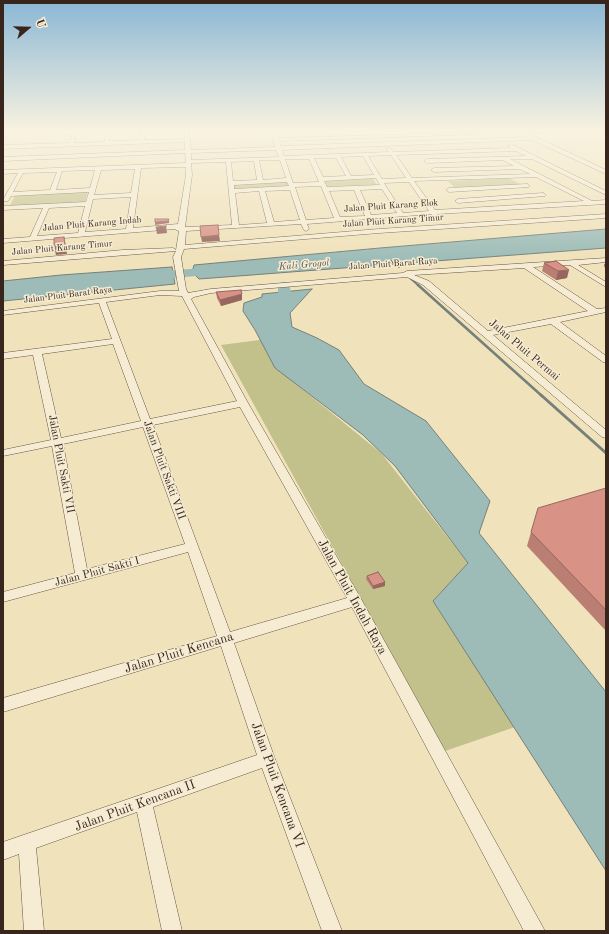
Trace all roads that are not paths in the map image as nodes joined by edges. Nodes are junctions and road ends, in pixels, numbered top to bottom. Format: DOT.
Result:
graph roads {
  1 [pos="21,172"];
  2 [pos="59,173"];
  3 [pos="97,173"];
  4 [pos="137,173"];
  5 [pos="189,173"];
  6 [pos="229,173"];
  7 [pos="259,173"];
  8 [pos="287,173"];
  9 [pos="318,173"];
  10 [pos="347,173"];
  11 [pos="375,173"];
  12 [pos="406,173"];
  13 [pos="436,173"];
  14 [pos="533,173"];
  15 [pos="565,173"];
  16 [pos="538,175"];
  17 [pos="349,177"];
  18 [pos="509,177"];
  19 [pos="441,179"];
  20 [pos="411,180"];
  21 [pos="260,181"];
  22 [pos="381,182"];
  23 [pos="230,183"];
  24 [pos="291,184"];
  25 [pos="323,184"];
  26 [pos="527,186"];
  27 [pos="356,188"];
  28 [pos="93,190"];
  29 [pos="262,190"];
  30 [pos="449,190"];
  31 [pos="231,191"];
  32 [pos="52,192"];
  33 [pos="606,193"];
  34 [pos="10,194"];
  35 [pos="133,195"];
  36 [pos="543,195"];
  37 [pos="91,197"];
  38 [pos="458,200"];
  39 [pos="590,202"];
  40 [pos="606,202"];
  41 [pos="4,204"];
  42 [pos="89,204"];
  43 [pos="556,204"];
  44 [pos="47,206"];
  45 [pos="466,210"];
  46 [pos="433,212"];
  47 [pos="401,215"];
  48 [pos="606,216"];
  49 [pos="369,217"];
  50 [pos="338,219"];
  51 [pos="303,222"];
  52 [pos="271,224"];
  53 [pos="443,226"];
  54 [pos="236,227"];
  55 [pos="181,228"];
  56 [pos="129,230"];
  57 [pos="81,234"];
  58 [pos="309,236"];
  59 [pos="33,238"];
  60 [pos="3,240"];
  61 [pos="176,248"];
  62 [pos="606,260"];
  63 [pos="3,263"];
  64 [pos="571,263"];
  65 [pos="526,266"];
  66 [pos="429,271"];
  67 [pos="426,283"];
  68 [pos="606,285"];
  69 [pos="244,287"];
  70 [pos="184,290"];
  71 [pos="102,301"];
  72 [pos="601,312"];
  73 [pos="3,313"];
  74 [pos="553,321"];
  75 [pos="488,334"];
  76 [pos="117,341"];
  77 [pos="37,352"];
  78 [pos="3,356"];
  79 [pos="606,360"];
  80 [pos="243,403"];
  81 [pos="146,423"];
  82 [pos="606,435"];
  83 [pos="57,442"];
  84 [pos="3,453"];
  85 [pos="192,546"];
  86 [pos="82,576"];
  87 [pos="3,597"];
  88 [pos="355,601"];
  89 [pos="225,639"];
  90 [pos="3,705"];
  91 [pos="266,759"];
  92 [pos="144,803"];
  93 [pos="27,843"];
  94 [pos="3,851"];
  95 [pos="34,931"];
  96 [pos="172,931"];
  97 [pos="332,931"];
  98 [pos="535,931"];
  1 -- 34 [label="street"];
  2 -- 32 [label="street"];
  3 -- 28 [label="street"];
  4 -- 35 [label="street"];
  5 -- 55 [label="street"];
  6 -- 23 [label="street"];
  7 -- 21 [label="street"];
  8 -- 24 [label="street"];
  9 -- 25 [label="street"];
  10 -- 17 [label="street"];
  11 -- 22 [label="street"];
  12 -- 20 [label="street"];
  13 -- 19 [label="street"];
  14 -- 16 [label="street"];
  15 -- 33 [label="street"];
  16 -- 18 [label="street"];
  16 -- 39 [label="street"];
  17 -- 22 [label="street"];
  17 -- 25 [label="street"];
  18 -- 19 [label="street"];
  18 -- 26 [label="street"];
  19 -- 20 [label="street"];
  19 -- 30 [label="street"];
  20 -- 22 [label="street"];
  20 -- 46 [label="street"];
  21 -- 23 [label="street"];
  21 -- 24 [label="street"];
  22 -- 27 [label="street"];
  22 -- 47 [label="street"];
  23 -- 31 [label="street"];
  24 -- 25 [label="street"];
  24 -- 29 [label="street"];
  24 -- 51 [label="street"];
  25 -- 27 [label="street"];
  25 -- 50 [label="street"];
  26 -- 30 [label="street"];
  26 -- 36 [label="street"];
  27 -- 49 [label="street"];
  28 -- 32 [label="street"];
  28 -- 37 [label="street"];
  29 -- 31 [label="street"];
  29 -- 52 [label="street"];
  30 -- 38 [label="street"];
  31 -- 54 [label="street"];
  32 -- 34 [label="street"];
  34 -- 41 [label="street"];
  35 -- 37 [label="street"];
  35 -- 56 [label="street"];
  36 -- 38 [label="street"];
  36 -- 43 [label="street"];
  37 -- 42 [label="street"];
  38 -- 45 [label="street"];
  39 -- 40 [label="street, Jalan Pluit Karang Elok"];
  39 -- 43 [label="street, Jalan Pluit Karang Elok"];
  41 -- 44 [label="street"];
  42 -- 44 [label="street"];
  42 -- 57 [label="street"];
  43 -- 45 [label="street, Jalan Pluit Karang Elok"];
  44 -- 59 [label="street"];
  45 -- 46 [label="street, Jalan Pluit Karang Elok"];
  46 -- 47 [label="street, Jalan Pluit Karang Elok"];
  46 -- 53 [label="street"];
  47 -- 49 [label="street, Jalan Pluit Karang Elok"];
  48 -- 53 [label="street, Jalan Pluit Karang Timur"];
  49 -- 50 [label="street, Jalan Pluit Karang Elok"];
  50 -- 51 [label="street, Jalan Pluit Karang Elok"];
  51 -- 52 [label="street, Jalan Pluit Karang Elok"];
  51 -- 58 [label="street"];
  52 -- 54 [label="street, Jalan Pluit Karang Elok"];
  53 -- 58 [label="street, Jalan Pluit Karang Timur"];
  54 -- 55 [label="street, Jalan Pluit Karang Elok"];
  55 -- 56 [label="street, Jalan Pluit Karang Indah"];
  55 -- 61 [label="street"];
  56 -- 57 [label="street, Jalan Pluit Karang Indah"];
  57 -- 59 [label="street, Jalan Pluit Karang Indah"];
  58 -- 61 [label="street, Jalan Pluit Karang Timur"];
  59 -- 60 [label="street, Jalan Pluit Karang Indah"];
  61 -- 63 [label="street, Jalan Pluit Karang Timur"];
  61 -- 70 [label="street, Jalan Pluit Indah Raya"];
  62 -- 64 [label="street, Jalan Pluit Barat Raya"];
  64 -- 65 [label="street, Jalan Pluit Barat Raya"];
  64 -- 68 [label="street"];
  65 -- 66 [label="street, Jalan Pluit Barat Raya"];
  65 -- 72 [label="street"];
  66 -- 67 [label="street"];
  66 -- 69 [label="street, Jalan Pluit Barat Raya"];
  67 -- 69 [label="street, Jalan Pluit Barat Raya"];
  67 -- 75 [label="street, Jalan Pluit Permai"];
  69 -- 70 [label="street, Jalan Pluit Barat Raya"];
  70 -- 71 [label="street, Jalan Pluit Barat Raya"];
  70 -- 80 [label="street, Jalan Pluit Indah Raya"];
  71 -- 73 [label="street, Jalan Pluit Barat Raya"];
  71 -- 76 [label="street, Jalan Pluit Sakti VIII"];
  72 -- 74 [label="street"];
  74 -- 75 [label="street"];
  74 -- 79 [label="street"];
  75 -- 82 [label="street, Jalan Pluit Permai"];
  76 -- 77 [label="street"];
  76 -- 81 [label="street, Jalan Pluit Sakti VIII"];
  77 -- 78 [label="street"];
  77 -- 83 [label="street, Jalan Pluit Sakti VII"];
  80 -- 81 [label="street"];
  80 -- 88 [label="street, Jalan Pluit Indah Raya"];
  81 -- 83 [label="street"];
  81 -- 85 [label="street, Jalan Pluit Sakti VIII"];
  83 -- 84 [label="street"];
  83 -- 86 [label="street, Jalan Pluit Sakti VII"];
  85 -- 86 [label="street, Jalan Pluit Sakti I"];
  85 -- 89 [label="street, Jalan Pluit Sakti VIII"];
  86 -- 87 [label="street, Jalan Pluit Sakti I"];
  88 -- 89 [label="street, Jalan Pluit Kencana"];
  88 -- 98 [label="street, Jalan Pluit Indah Raya"];
  89 -- 90 [label="street, Jalan Pluit Kencana"];
  89 -- 91 [label="street, Jalan Pluit Kencana VI"];
  91 -- 92 [label="street, Jalan Pluit Kencana II"];
  91 -- 97 [label="street, Jalan Pluit Kencana VI"];
  92 -- 93 [label="street, Jalan Pluit Kencana II"];
  92 -- 96 [label="street"];
  93 -- 94 [label="street, Jalan Pluit Kencana II"];
  93 -- 95 [label="street"];
}
